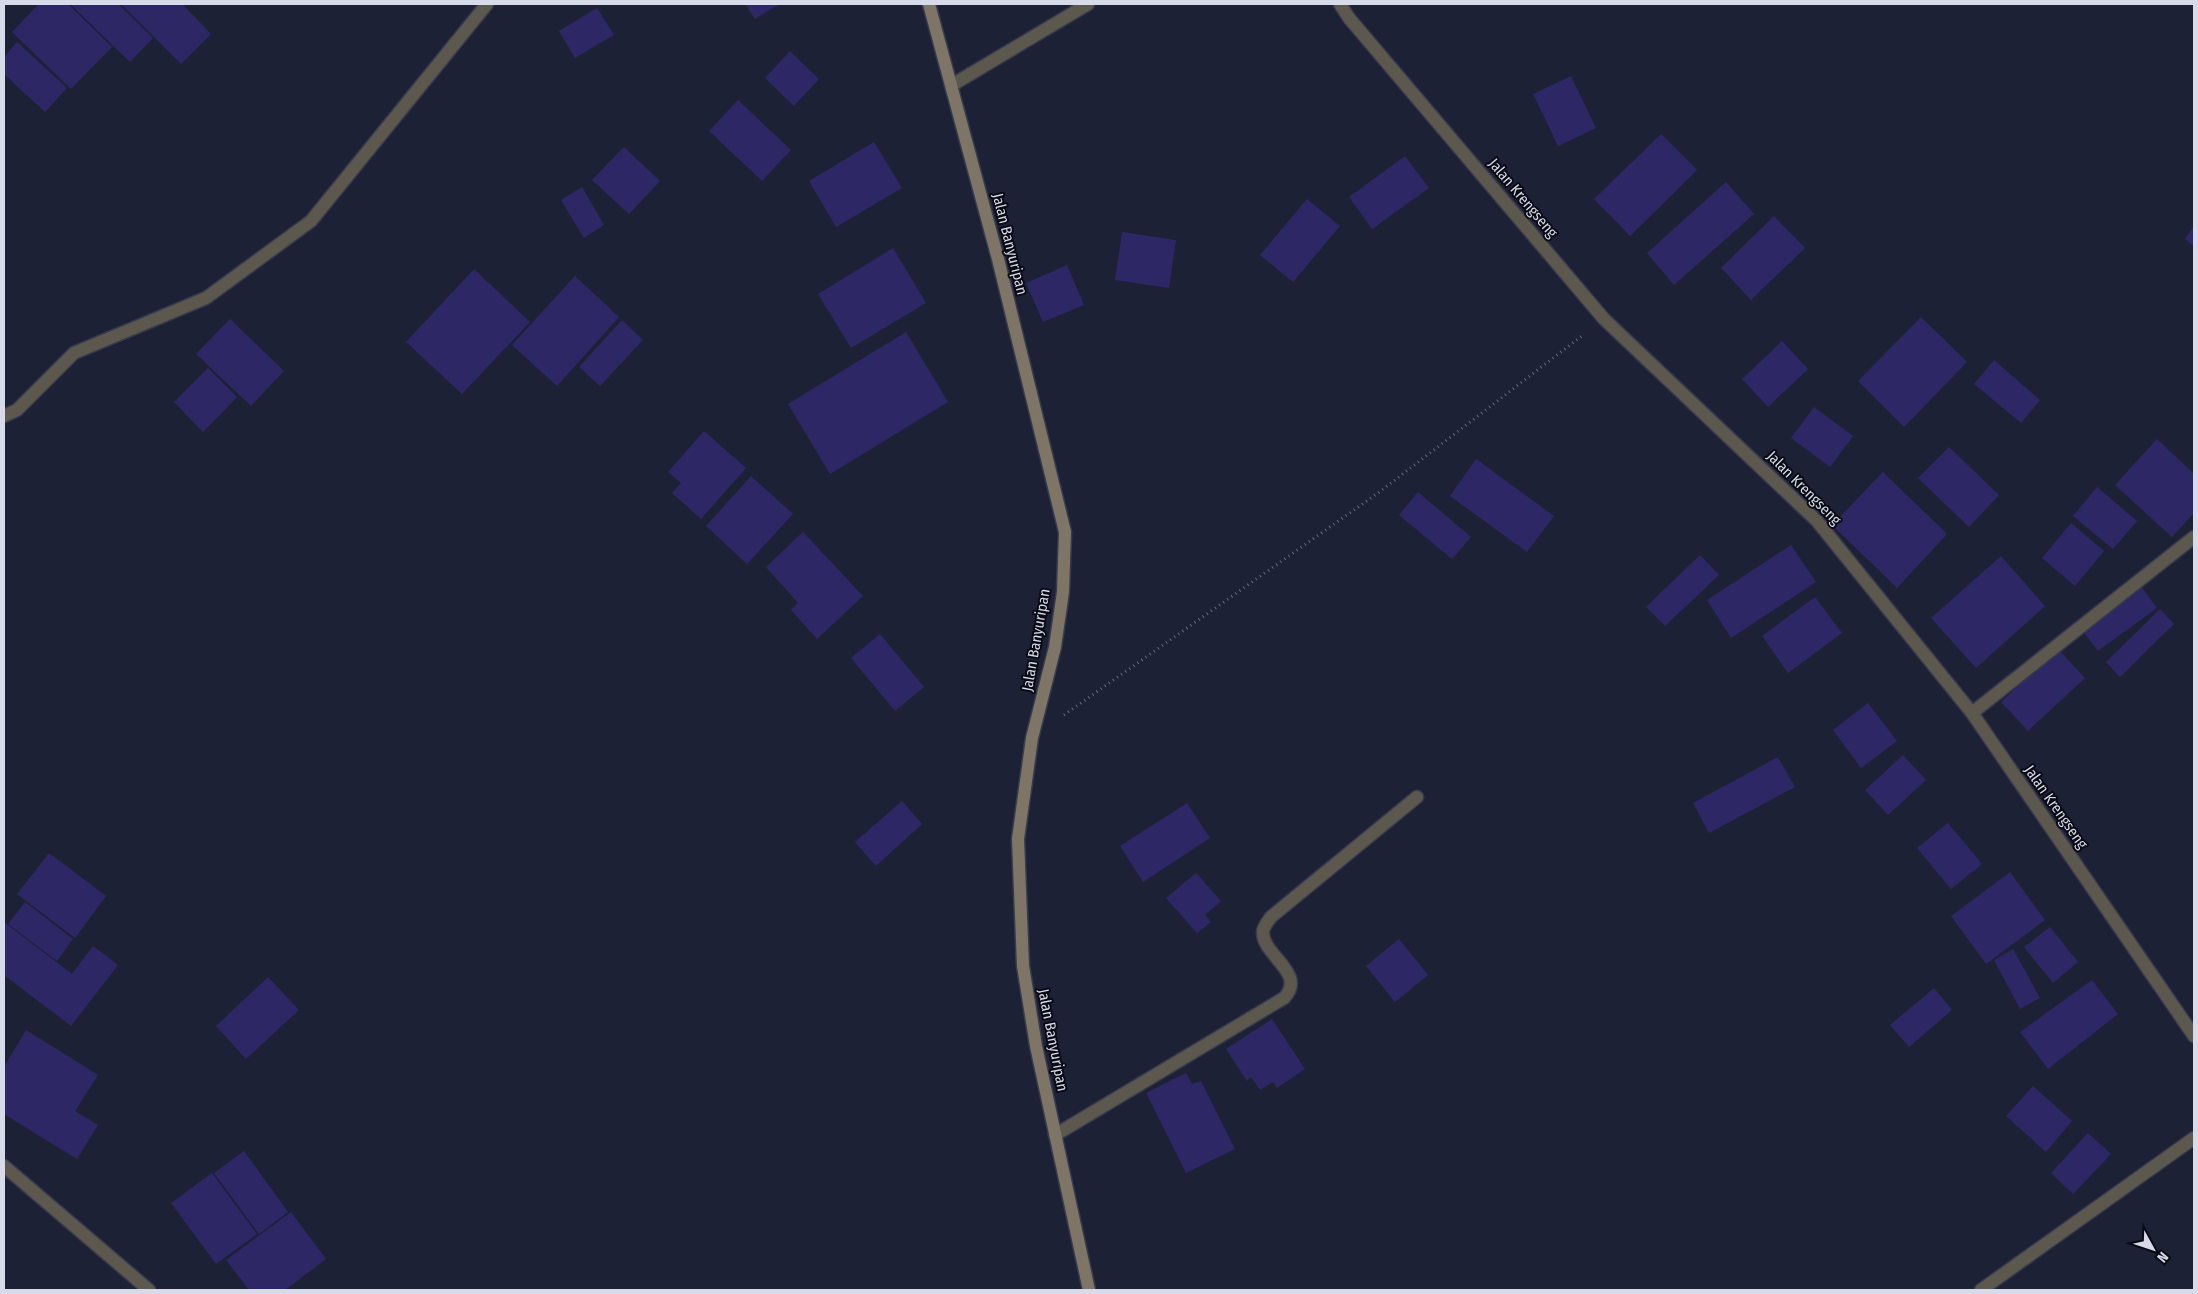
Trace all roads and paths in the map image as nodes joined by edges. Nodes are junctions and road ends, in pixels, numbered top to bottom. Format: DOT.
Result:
graph roads {
  1 [pos="486,4"];
  2 [pos="929,4"];
  3 [pos="1088,4"];
  4 [pos="1340,4"];
  5 [pos="952,85"];
  6 [pos="1604,319"];
  7 [pos="4,416"];
  8 [pos="2194,537"];
  9 [pos="1972,713"];
  10 [pos="1032,738"];
  11 [pos="1417,797"];
  12 [pos="2194,1036"];
  13 [pos="1055,1135"];
  14 [pos="2194,1138"];
  15 [pos="4,1166"];
  16 [pos="149,1290"];
  17 [pos="1089,1290"];
  18 [pos="1981,1290"];
  1 -- 7 [label="street"];
  2 -- 5 [label="street, Jalan Banyuripan"];
  3 -- 5 [label="street"];
  4 -- 6 [label="street, Jalan Krengseng"];
  5 -- 10 [label="street, Jalan Banyuripan"];
  6 -- 9 [label="street, Jalan Krengseng"];
  6 -- 10 [label="path"];
  8 -- 9 [label="street"];
  9 -- 12 [label="street, Jalan Krengseng"];
  10 -- 13 [label="street, Jalan Banyuripan"];
  11 -- 13 [label="street"];
  13 -- 17 [label="street, Jalan Banyuripan"];
  14 -- 18 [label="street"];
  15 -- 16 [label="street"];
}
